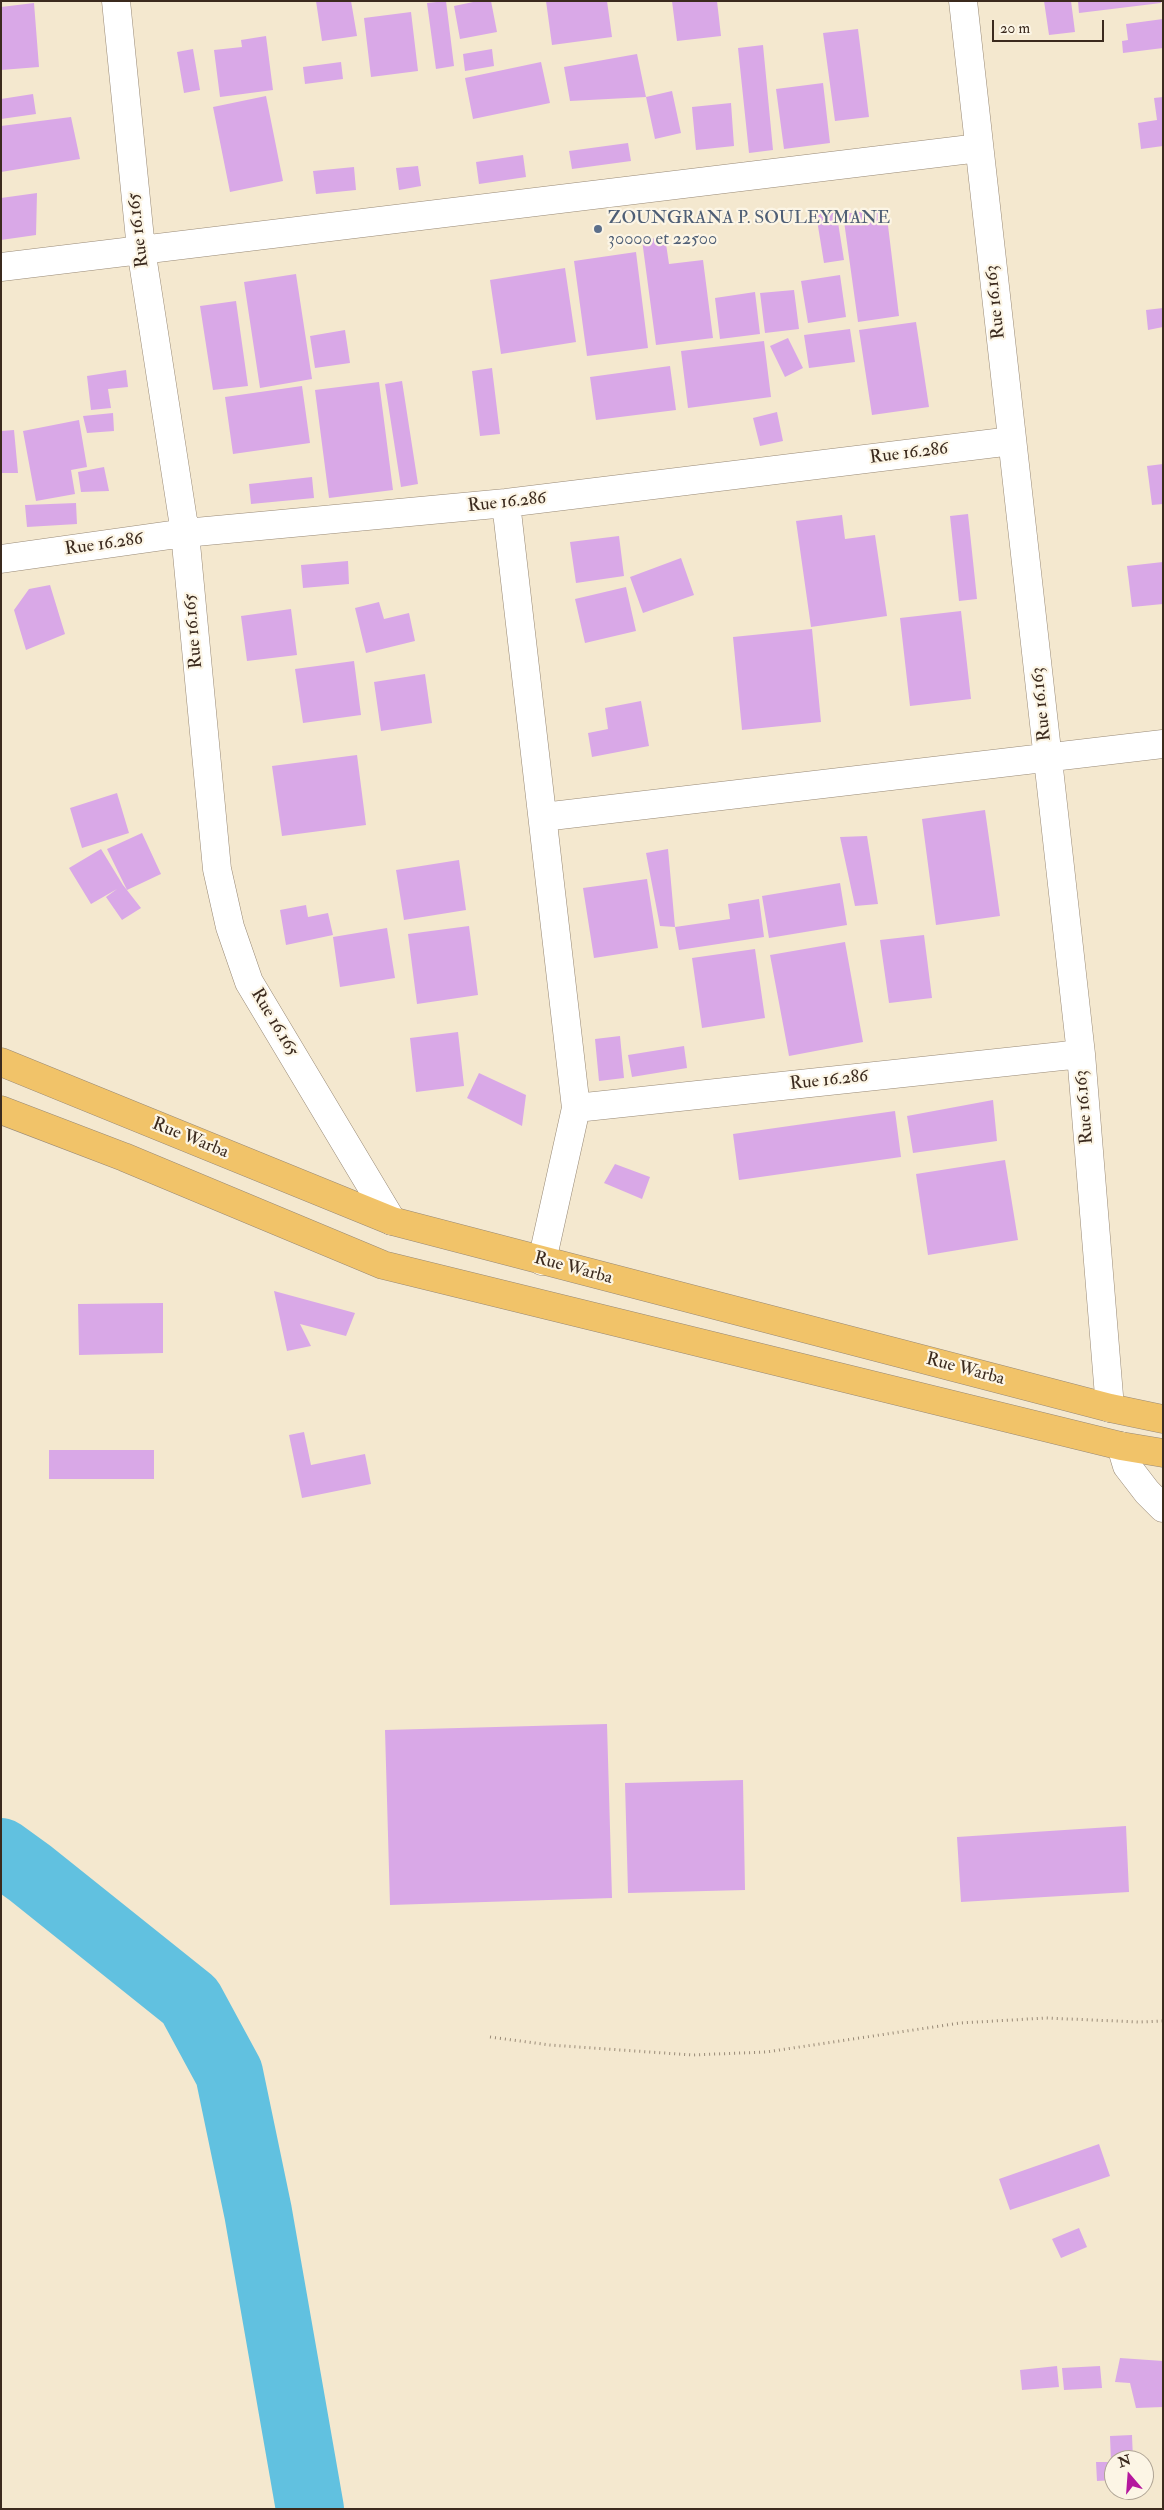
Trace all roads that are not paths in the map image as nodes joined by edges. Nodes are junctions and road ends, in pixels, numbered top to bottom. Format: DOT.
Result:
graph roads {
  1 [pos="116,1"];
  2 [pos="963,1"];
  3 [pos="979,148"];
  4 [pos="140,249"];
  5 [pos="1,267"];
  6 [pos="1012,441"];
  7 [pos="506,504"];
  8 [pos="185,534"];
  9 [pos="1,559"];
  10 [pos="1163,744"];
  11 [pos="1048,758"];
  12 [pos="542,817"];
  13 [pos="1081,1054"];
  14 [pos="1,1062"];
  15 [pos="576,1108"];
  16 [pos="1,1110"];
  17 [pos="392,1221"];
  18 [pos="542,1261"];
  19 [pos="1110,1408"];
  20 [pos="1163,1419"];
  21 [pos="1121,1446"];
  22 [pos="1163,1453"];
  23 [pos="1163,1508"];
  1 -- 4 [label="street, Rue 16.165"];
  2 -- 3 [label="street, Rue 16.163"];
  3 -- 4 [label="street"];
  3 -- 6 [label="street, Rue 16.163"];
  4 -- 5 [label="street"];
  4 -- 8 [label="street, Rue 16.165"];
  6 -- 7 [label="street, Rue 16.286"];
  6 -- 11 [label="street, Rue 16.163"];
  7 -- 8 [label="street, Rue 16.286"];
  7 -- 12 [label="street"];
  8 -- 9 [label="street, Rue 16.286"];
  8 -- 17 [label="street, Rue 16.165"];
  10 -- 11 [label="street"];
  11 -- 12 [label="street"];
  11 -- 13 [label="street, Rue 16.163"];
  12 -- 15 [label="street"];
  13 -- 15 [label="street, Rue 16.286"];
  13 -- 19 [label="street, Rue 16.163"];
  14 -- 17 [label="main road, Rue Warba"];
  15 -- 18 [label="street"];
  16 -- 21 [label="main road"];
  17 -- 18 [label="main road, Rue Warba"];
  18 -- 19 [label="main road, Rue Warba"];
  19 -- 20 [label="main road, Rue Warba"];
  21 -- 22 [label="main road"];
  21 -- 23 [label="street"];
}
